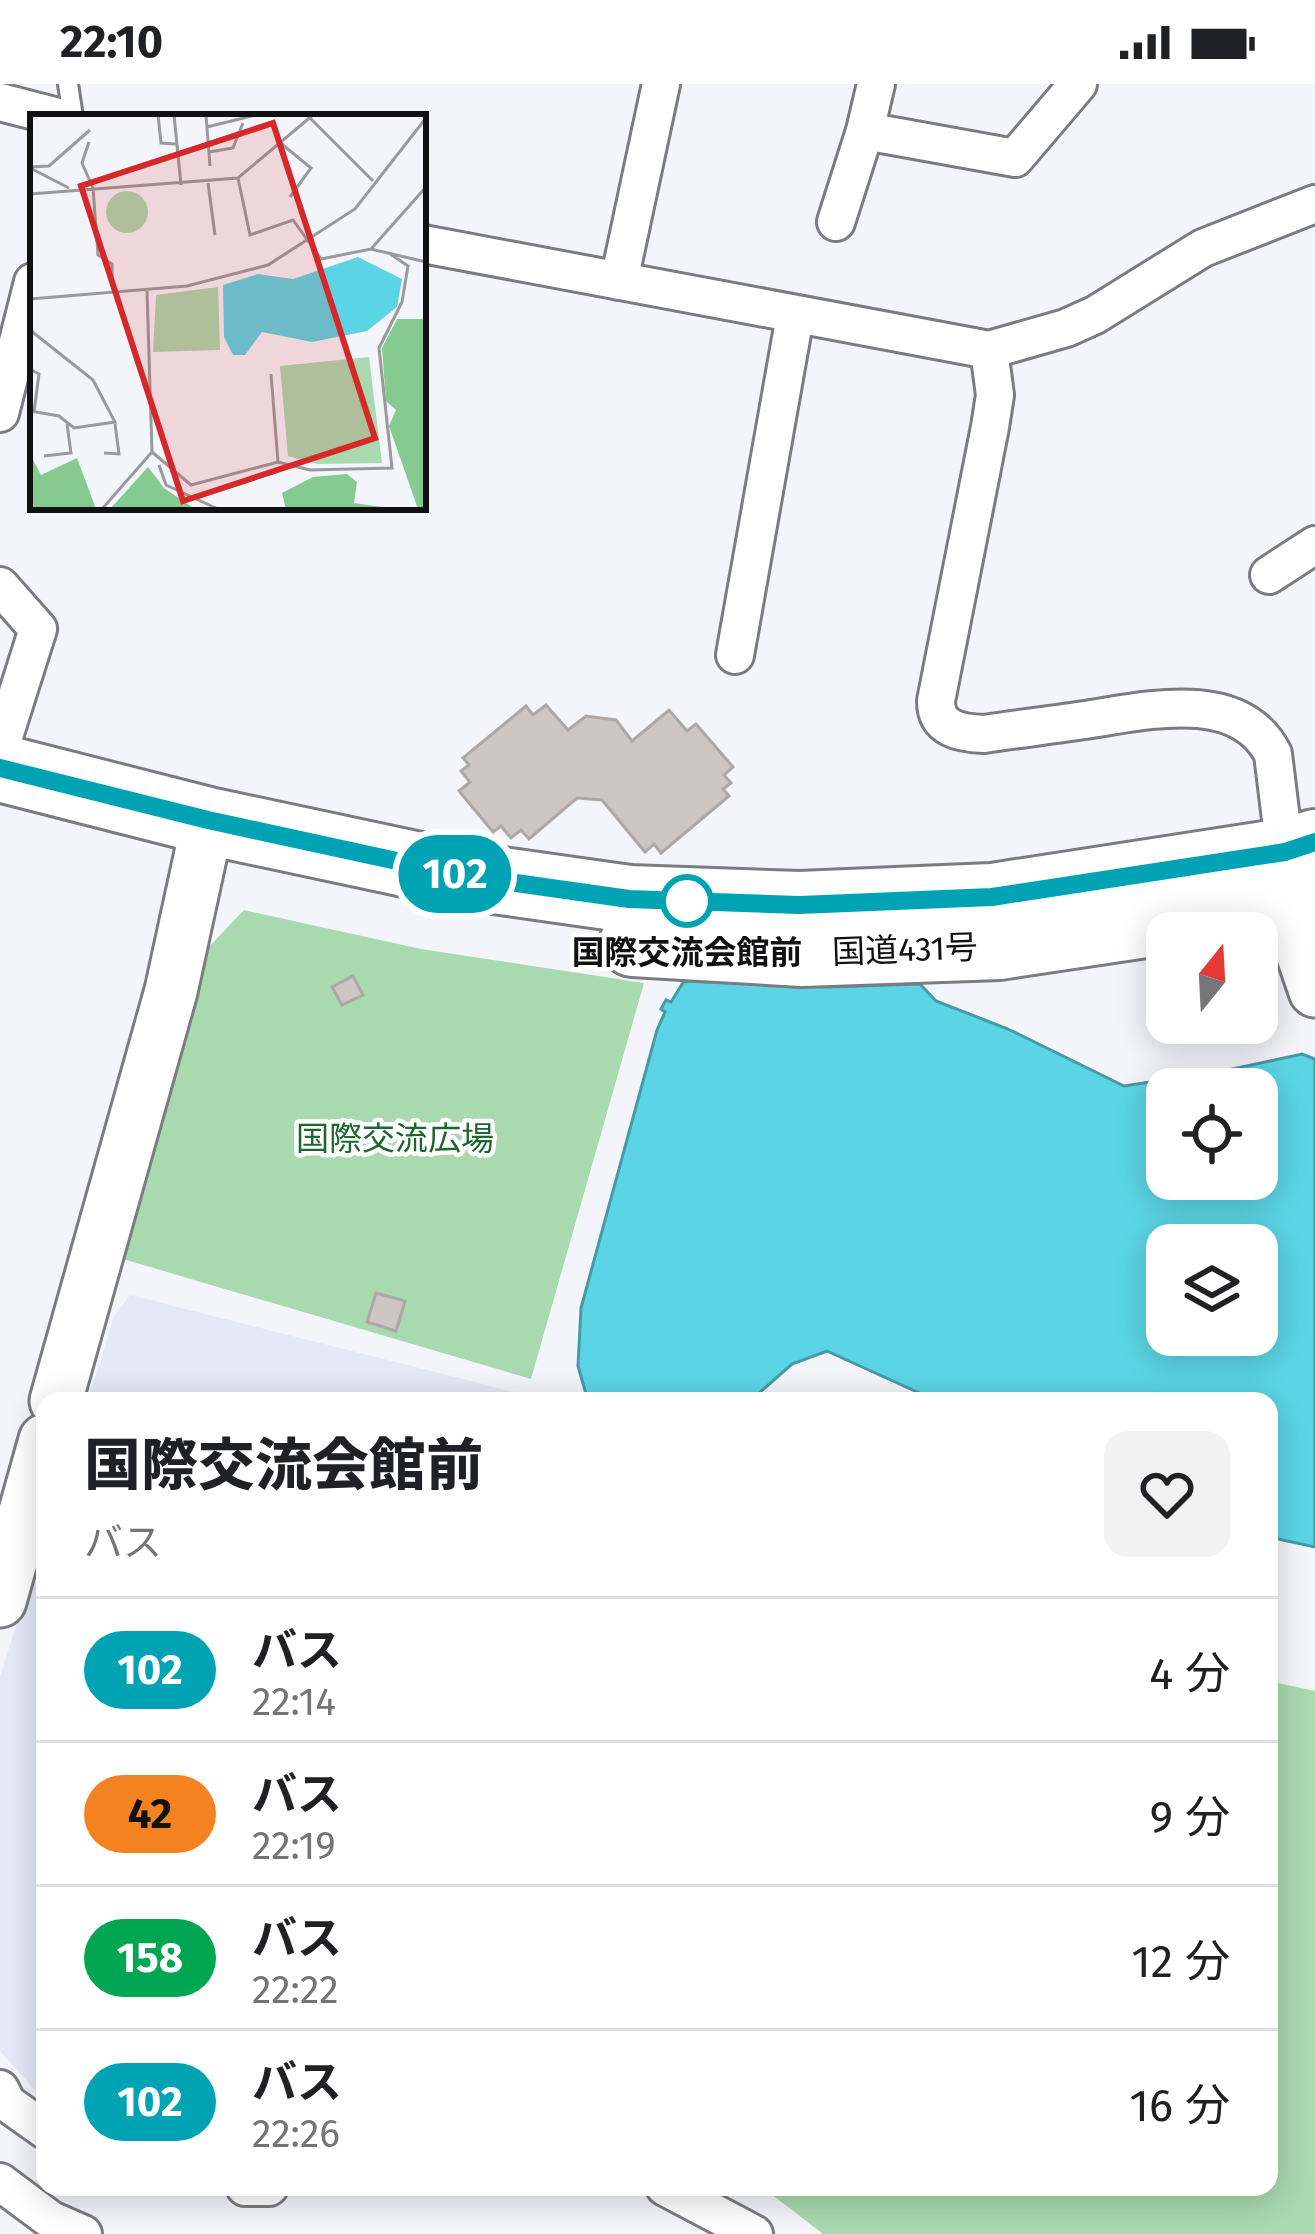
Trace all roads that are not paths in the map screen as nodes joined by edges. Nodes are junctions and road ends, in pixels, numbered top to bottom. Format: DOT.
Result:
graph roads {
  1 [pos="68,84"];
  2 [pos="662,84"];
  3 [pos="876,84"];
  4 [pos="1078,84"];
  5 [pos="0,101"];
  6 [pos="47,114"];
  7 [pos="73,114"];
  8 [pos="865,130"];
  9 [pos="1313,208"];
  10 [pos="836,222"];
  11 [pos="426,245"];
  12 [pos="619,281"];
  13 [pos="30,294"];
  14 [pos="796,316"];
  15 [pos="989,350"];
  16 [pos="0,412"];
  17 [pos="1315,545"];
  18 [pos="1269,575"];
  19 [pos="0,586"];
  20 [pos="735,655"];
  21 [pos="0,749"];
  22 [pos="0,768"];
  23 [pos="0,814"];
  24 [pos="203,842"];
  25 [pos="1302,873"];
  26 [pos="1315,991"];
  27 [pos="59,1392"];
  28 [pos="36,1472"];
  29 [pos="0,1601"];
  30 [pos="0,2089"];
  31 [pos="36,2123"];
  32 [pos="0,2182"];
  33 [pos="683,2196"];
  34 [pos="83,2234"];
  35 [pos="754,2234"];
  1 -- 7 [label="lane"];
  2 -- 12 [label="street"];
  3 -- 8 [label="street"];
  4 -- 8 [label="street"];
  5 -- 6 [label="street"];
  8 -- 10 [label="street"];
  9 -- 15 [label="street"];
  11 -- 12 [label="street"];
  12 -- 14 [label="street"];
  13 -- 16 [label="street"];
  14 -- 15 [label="street"];
  14 -- 20 [label="street"];
  15 -- 25 [label="street"];
  17 -- 18 [label="street"];
  19 -- 21 [label="street"];
  22 -- 24 [label="highway, 国道431号"];
  23 -- 24 [label="highway, 国道431号"];
  24 -- 25 [label="highway, 国道431号"];
  24 -- 27 [label="street"];
  25 -- 26 [label="street"];
  28 -- 29 [label="street"];
  30 -- 31 [label="street"];
  32 -- 34 [label="street"];
  33 -- 35 [label="street"];
}
